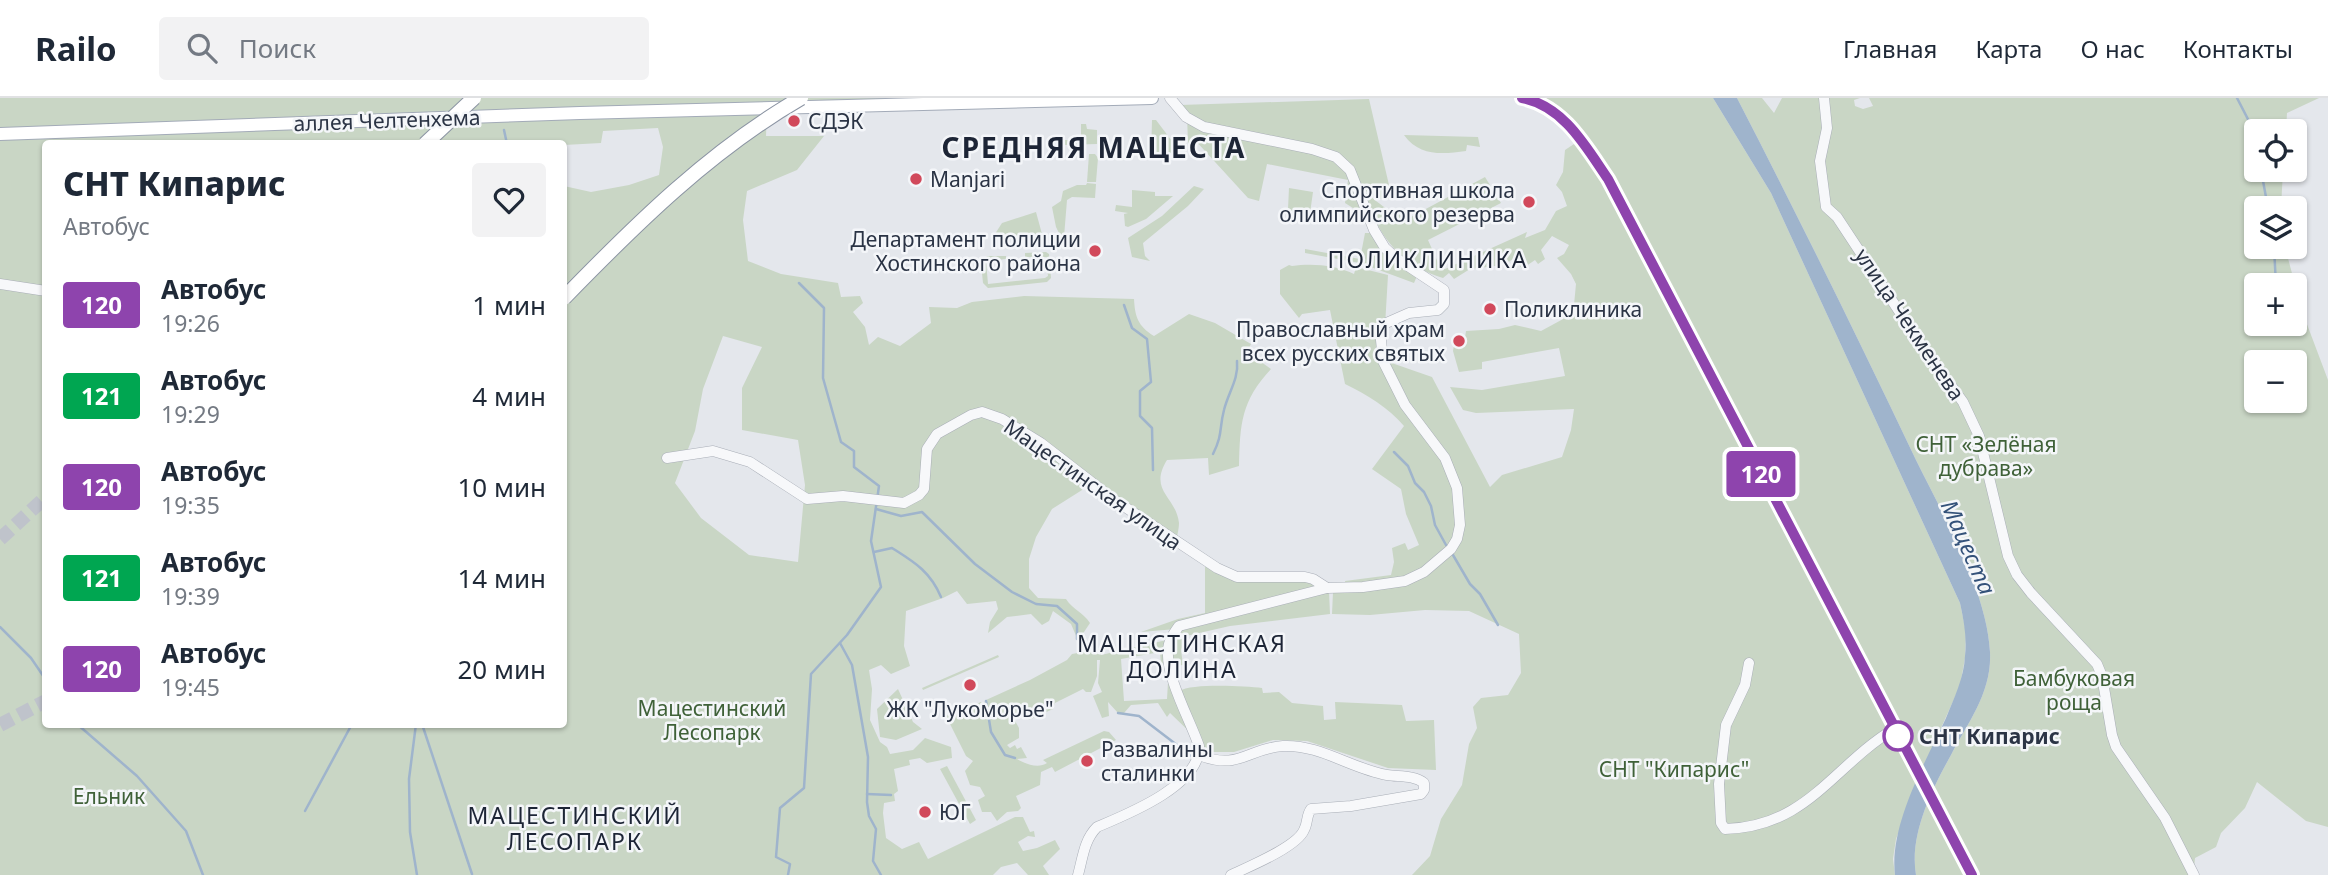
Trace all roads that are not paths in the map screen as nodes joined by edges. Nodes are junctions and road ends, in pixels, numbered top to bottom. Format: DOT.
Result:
graph roads {
  1 [pos="474,98"];
  2 [pos="801,98"];
  3 [pos="1152,98"];
  4 [pos="1170,98"];
  5 [pos="1522,98"];
  6 [pos="1824,98"];
  7 [pos="0,134"];
  8 [pos="429,140"];
  9 [pos="0,285"];
  10 [pos="42,290"];
  11 [pos="567,295"];
  12 [pos="667,458"];
  13 [pos="1327,588"];
  14 [pos="1749,663"];
  15 [pos="1894,729"];
  16 [pos="1199,755"];
  17 [pos="1079,875"];
  18 [pos="1231,875"];
  19 [pos="1972,875"];
  20 [pos="2194,875"];
  1 -- 8 [label="highway, bridge"];
  2 -- 11 [label="highway, bridge"];
  3 -- 7 [label="main road, аллея Челтенхема"];
  4 -- 13 [label="street, Мацестинская улица"];
  5 -- 15 [label="main road"];
  6 -- 20 [label="street, улица Чекменева"];
  9 -- 10 [label="street"];
  12 -- 13 [label="street, Мацестинская улица"];
  13 -- 16 [label="street, Мацестинская улица"];
  14 -- 15 [label="street"];
  15 -- 19 [label="main road"];
  16 -- 17 [label="street"];
  16 -- 18 [label="street"];
}
